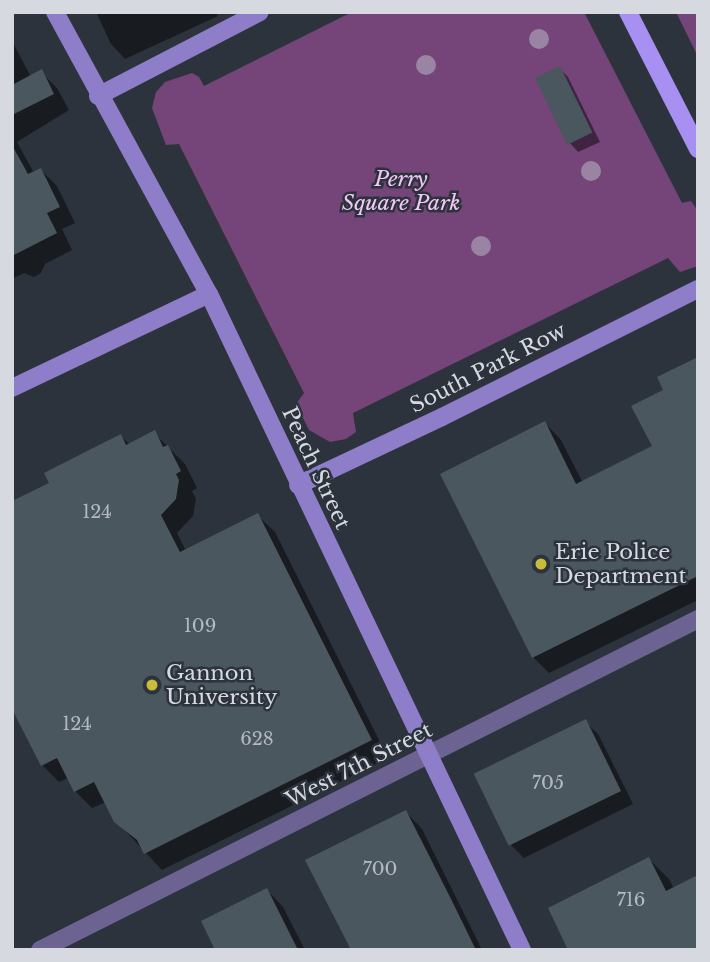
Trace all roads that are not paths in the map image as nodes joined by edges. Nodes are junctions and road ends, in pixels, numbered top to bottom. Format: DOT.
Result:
graph roads {
  1 [pos="55,12"];
  2 [pos="260,12"];
  3 [pos="628,12"];
  4 [pos="98,96"];
  5 [pos="698,149"];
  6 [pos="698,289"];
  7 [pos="209,294"];
  8 [pos="12,388"];
  9 [pos="298,485"];
  10 [pos="698,619"];
  11 [pos="428,756"];
  12 [pos="40,950"];
  13 [pos="522,950"];
  1 -- 4 [label="main road, Peach Street"];
  2 -- 4 [label="main road"];
  3 -- 5 [label="main road"];
  4 -- 7 [label="main road, Peach Street"];
  6 -- 9 [label="main road, South Park Row"];
  7 -- 8 [label="main road"];
  7 -- 9 [label="main road, Peach Street"];
  9 -- 11 [label="main road, Peach Street"];
  10 -- 11 [label="street, West 7th Street"];
  11 -- 12 [label="street, West 7th Street"];
  11 -- 13 [label="main road, Peach Street"];
}
